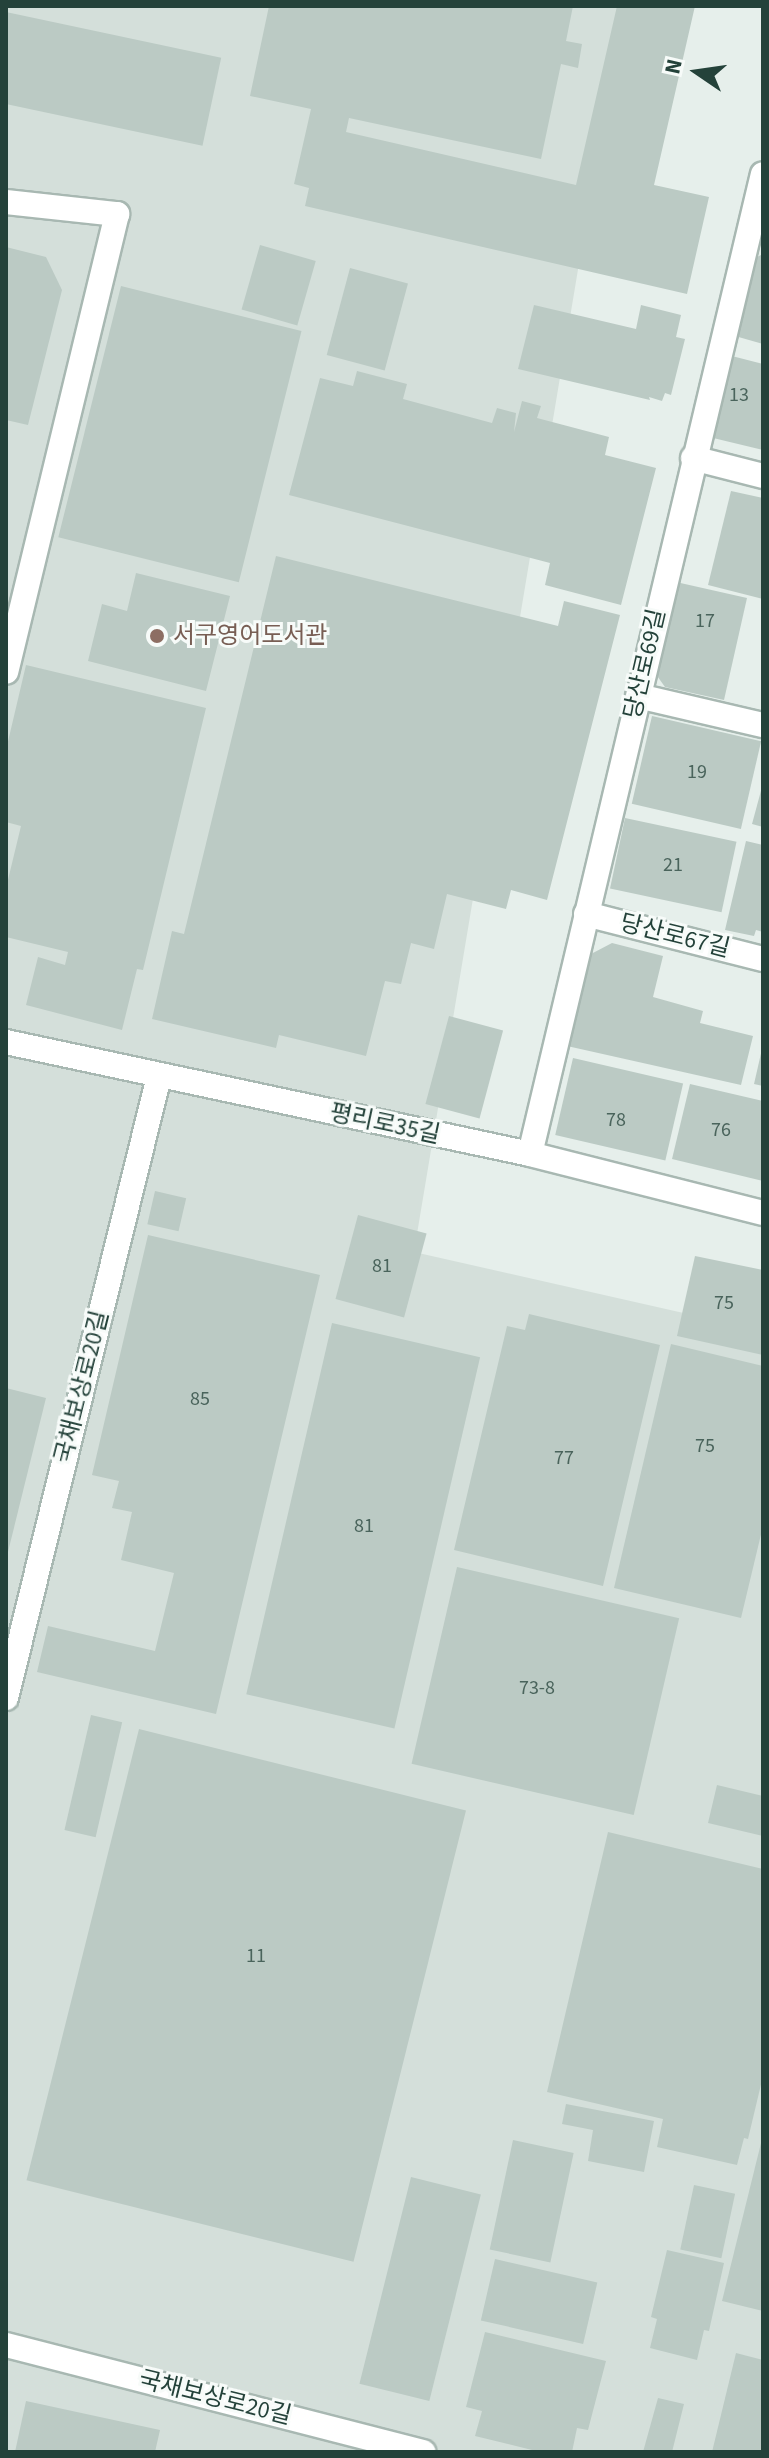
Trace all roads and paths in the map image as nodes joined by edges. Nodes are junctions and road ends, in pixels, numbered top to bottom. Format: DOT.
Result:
graph roads {
  1 [pos="763,174"];
  2 [pos="6,202"];
  3 [pos="756,230"];
  4 [pos="693,458"];
  5 [pos="763,476"];
  6 [pos="6,672"];
  7 [pos="638,696"];
  8 [pos="763,725"];
  9 [pos="586,914"];
  10 [pos="763,959"];
  11 [pos="6,1042"];
  12 [pos="159,1076"];
  13 [pos="530,1154"];
  14 [pos="763,1213"];
  15 [pos="6,1698"];
  16 [pos="6,2345"];
  17 [pos="423,2452"];
  1 -- 3 [label="street, 당산로69길"];
  2 -- 6 [label="street"];
  3 -- 4 [label="street, 당산로69길"];
  4 -- 5 [label="street"];
  4 -- 7 [label="street, 당산로69길"];
  7 -- 8 [label="street"];
  7 -- 9 [label="street, 당산로69길"];
  9 -- 10 [label="street, 당산로67길"];
  9 -- 13 [label="street, 당산로69길"];
  11 -- 12 [label="street, 평리로35길"];
  12 -- 13 [label="street, 평리로35길"];
  12 -- 15 [label="street, 국채보상로20길"];
  13 -- 14 [label="street, 평리로35길"];
  16 -- 17 [label="street, 국채보상로20길"];
}
